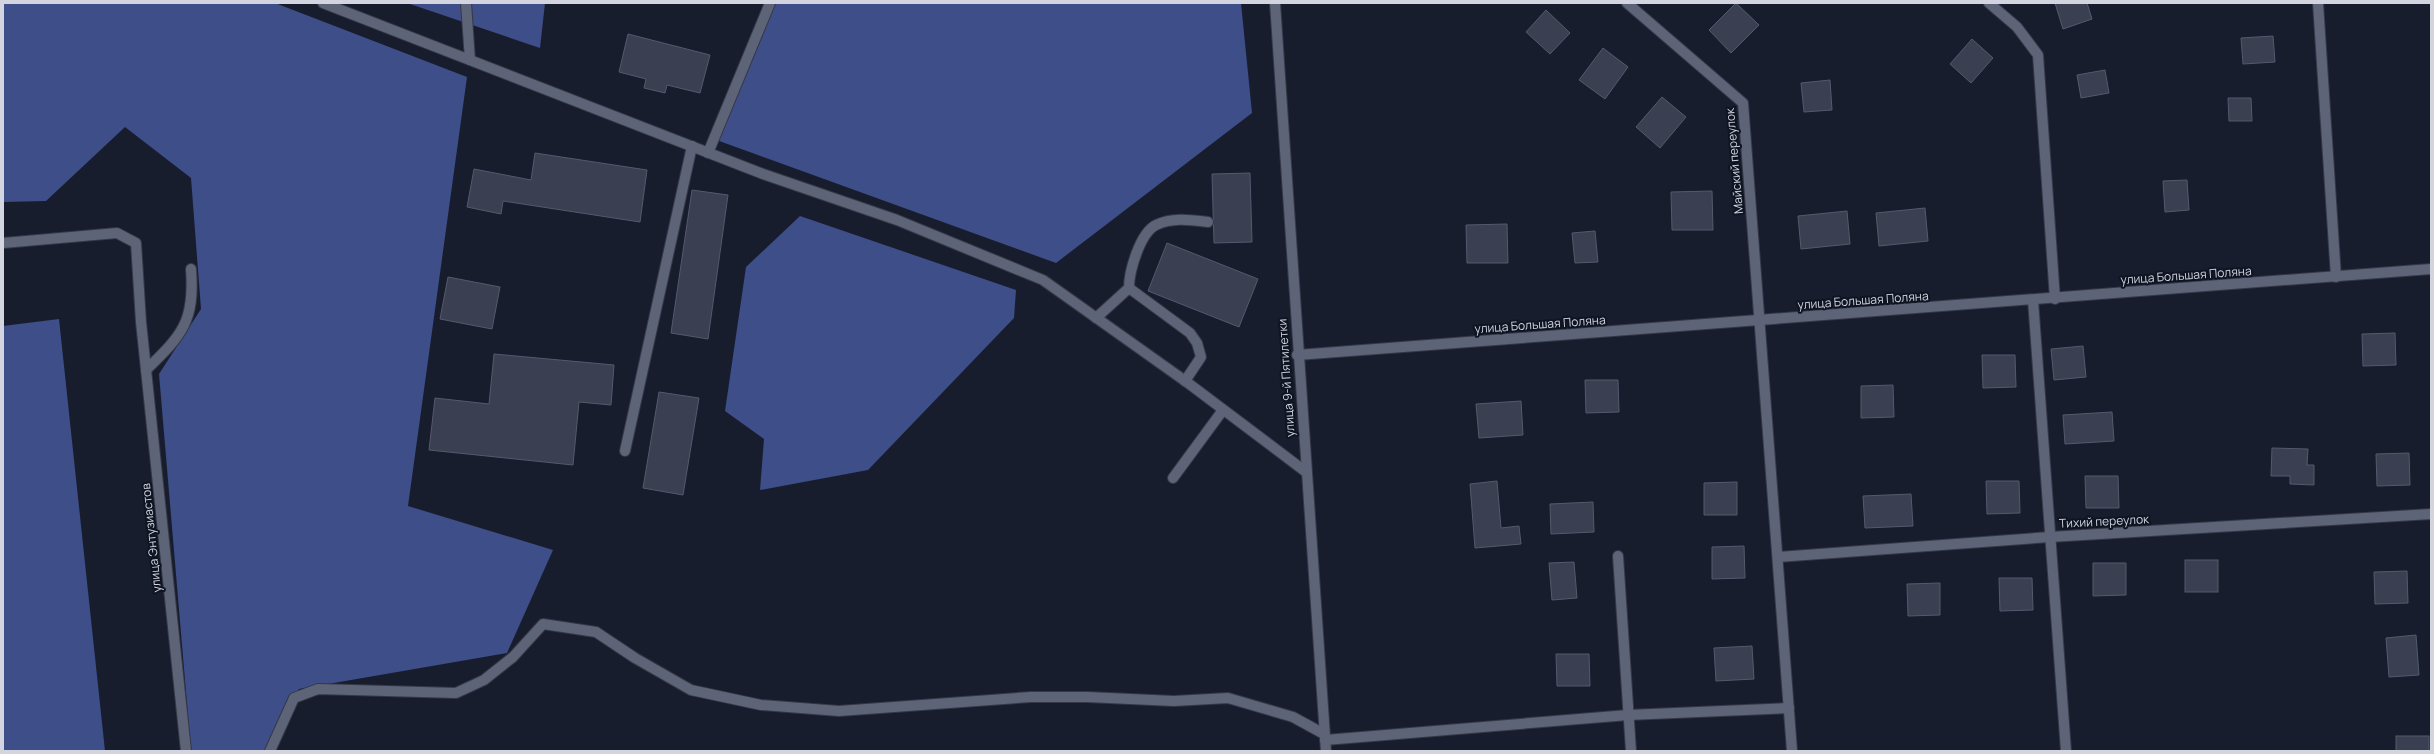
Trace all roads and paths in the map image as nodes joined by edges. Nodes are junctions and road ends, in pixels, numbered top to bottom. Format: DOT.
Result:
graph roads {
  1 [pos="323,3"];
  2 [pos="466,3"];
  3 [pos="770,3"];
  4 [pos="1275,3"];
  5 [pos="1627,3"];
  6 [pos="1989,3"];
  7 [pos="2318,3"];
  8 [pos="470,60"];
  9 [pos="692,146"];
  10 [pos="708,152"];
  11 [pos="1208,222"];
  12 [pos="3,243"];
  13 [pos="191,269"];
  14 [pos="2431,269"];
  15 [pos="2336,277"];
  16 [pos="1129,288"];
  17 [pos="2056,299"];
  18 [pos="2032,300"];
  19 [pos="1096,318"];
  20 [pos="1761,320"];
  21 [pos="1297,355"];
  22 [pos="146,370"];
  23 [pos="1185,381"];
  24 [pos="1223,410"];
  25 [pos="625,451"];
  26 [pos="1306,472"];
  27 [pos="1173,478"];
  28 [pos="2431,514"];
  29 [pos="2050,537"];
  30 [pos="1618,556"];
  31 [pos="1778,557"];
  32 [pos="1789,708"];
  33 [pos="1628,715"];
  34 [pos="1325,737"];
  35 [pos="186,751"];
  36 [pos="270,751"];
  37 [pos="1326,751"];
  38 [pos="1631,751"];
  39 [pos="1792,751"];
  40 [pos="2066,751"];
  1 -- 8 [label="street"];
  2 -- 8 [label="street"];
  3 -- 10 [label="street"];
  4 -- 21 [label="street, улица 9-й Пятилетки"];
  5 -- 20 [label="street, Майский переулок"];
  6 -- 17 [label="street"];
  7 -- 15 [label="street"];
  8 -- 9 [label="street"];
  9 -- 10 [label="street"];
  9 -- 25 [label="street"];
  10 -- 19 [label="street"];
  11 -- 16 [label="street"];
  12 -- 22 [label="street, улица Энтузиастов"];
  13 -- 22 [label="street"];
  14 -- 15 [label="street, улица Большая Поляна"];
  15 -- 17 [label="street, улица Большая Поляна"];
  16 -- 19 [label="street"];
  16 -- 23 [label="street"];
  17 -- 18 [label="street, улица Большая Поляна"];
  18 -- 20 [label="street, улица Большая Поляна"];
  18 -- 29 [label="street"];
  19 -- 23 [label="street"];
  20 -- 21 [label="street, улица Большая Поляна"];
  20 -- 31 [label="street, Майский переулок"];
  21 -- 26 [label="street, улица 9-й Пятилетки"];
  22 -- 35 [label="street, улица Энтузиастов"];
  23 -- 24 [label="street"];
  24 -- 26 [label="street"];
  24 -- 27 [label="street"];
  26 -- 34 [label="street, улица 9-й Пятилетки"];
  28 -- 29 [label="street, Тихий переулок"];
  29 -- 31 [label="street, Тихий переулок"];
  29 -- 40 [label="street"];
  30 -- 33 [label="street"];
  31 -- 32 [label="street, Майский переулок"];
  32 -- 33 [label="street"];
  32 -- 39 [label="street, Майский переулок"];
  33 -- 34 [label="street"];
  33 -- 38 [label="street"];
  34 -- 36 [label="street"];
  34 -- 37 [label="street, улица 9-й Пятилетки"];
}
